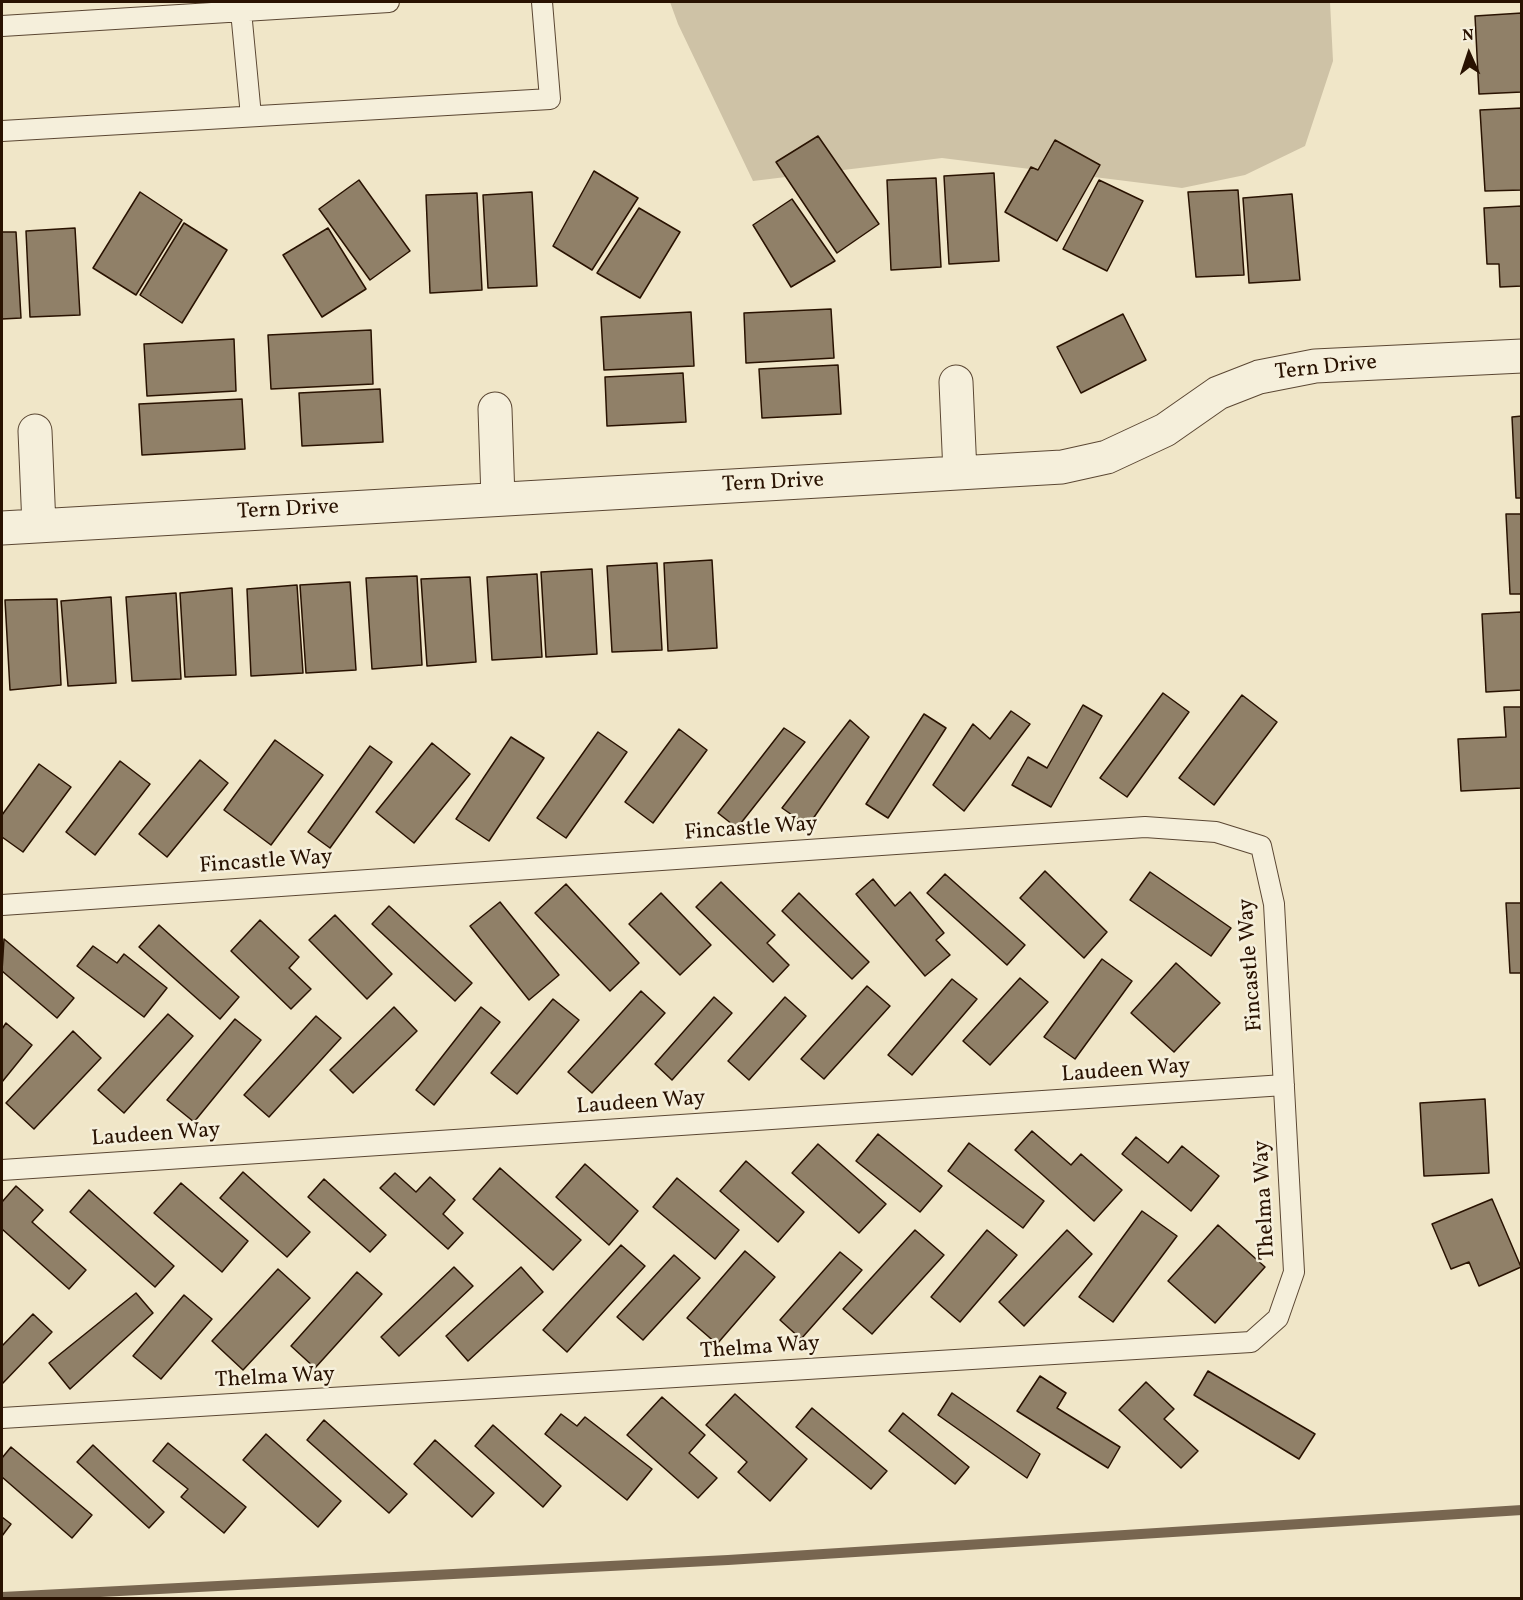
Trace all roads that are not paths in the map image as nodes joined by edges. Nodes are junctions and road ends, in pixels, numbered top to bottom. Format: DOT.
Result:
graph roads {
  1 [pos="389,2"];
  2 [pos="542,2"];
  3 [pos="241,11"];
  4 [pos="2,26"];
  5 [pos="251,116"];
  6 [pos="2,131"];
  7 [pos="1521,356"];
  8 [pos="956,382"];
  9 [pos="495,409"];
  10 [pos="35,431"];
  11 [pos="960,473"];
  12 [pos="498,499"];
  13 [pos="39,526"];
  14 [pos="2,528"];
  15 [pos="2,905"];
  16 [pos="1284,1085"];
  17 [pos="2,1170"];
  18 [pos="2,1418"];
  1 -- 3 [label="lane"];
  2 -- 5 [label="lane"];
  3 -- 4 [label="lane"];
  3 -- 5 [label="lane"];
  5 -- 6 [label="lane"];
  7 -- 11 [label="street, Tern Drive"];
  8 -- 11 [label="street"];
  9 -- 12 [label="street"];
  10 -- 13 [label="street"];
  11 -- 12 [label="street, Tern Drive"];
  12 -- 13 [label="street, Tern Drive"];
  13 -- 14 [label="street, Tern Drive"];
  15 -- 16 [label="lane, Fincastle Way"];
  16 -- 17 [label="lane, Laudeen Way"];
  16 -- 18 [label="lane, Thelma Way"];
}
